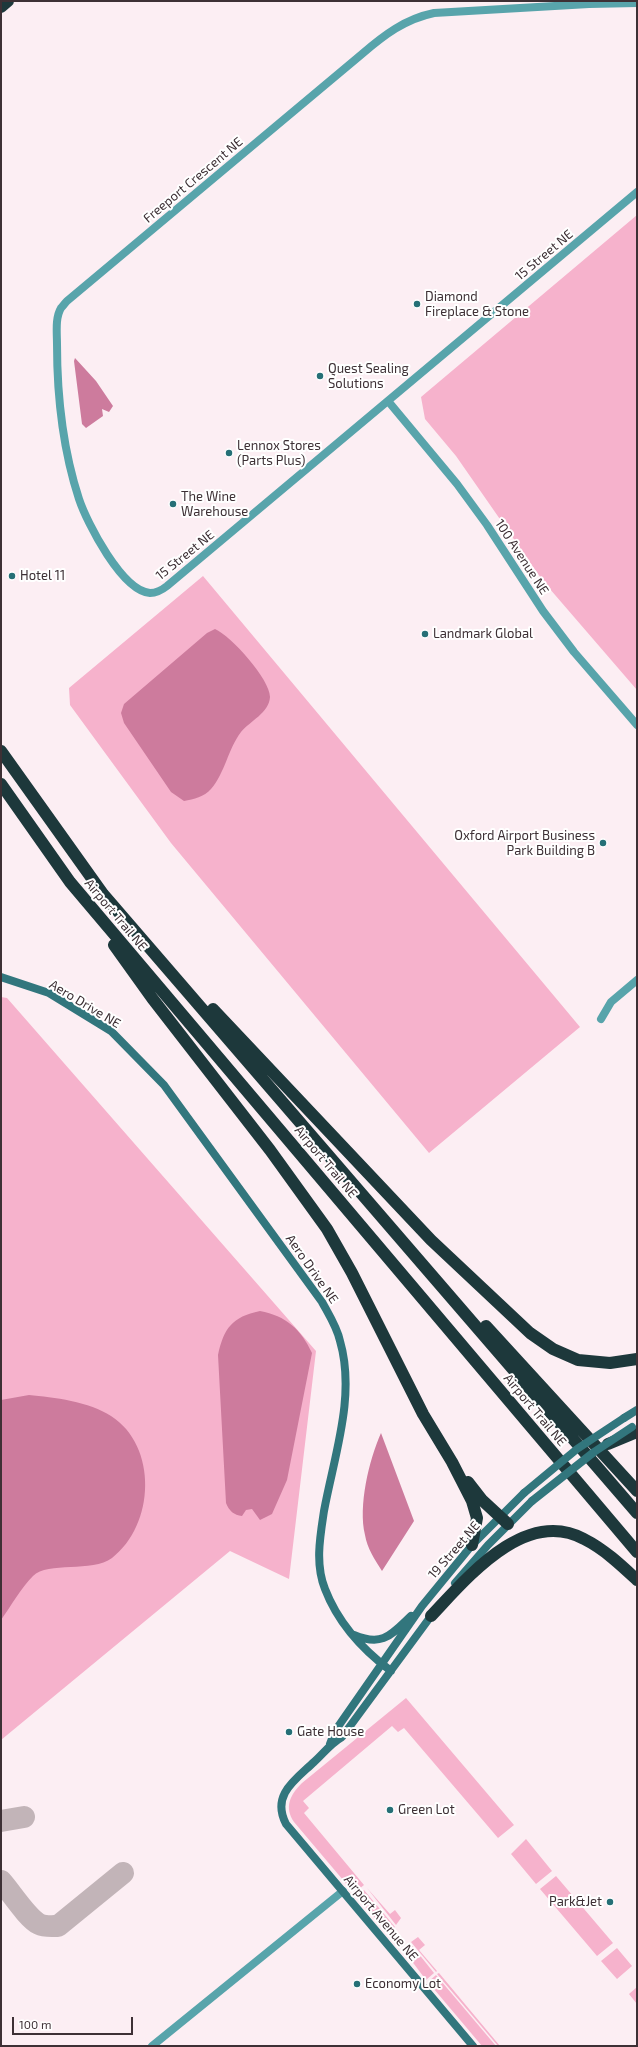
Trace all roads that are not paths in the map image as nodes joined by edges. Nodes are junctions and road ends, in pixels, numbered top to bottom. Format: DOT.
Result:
graph roads {
  1 [pos="8,1"];
  2 [pos="637,3"];
  3 [pos="1,7"];
  4 [pos="637,192"];
  5 [pos="388,401"];
  6 [pos="150,593"];
  7 [pos="637,725"];
  8 [pos="1,751"];
  9 [pos="1,784"];
  10 [pos="70,882"];
  11 [pos="103,894"];
  12 [pos="1,977"];
  13 [pos="637,980"];
  14 [pos="602,1019"];
  15 [pos="439,1282"];
  16 [pos="637,1359"];
  17 [pos="637,1410"];
  18 [pos="636,1429"];
  19 [pos="601,1447"];
  20 [pos="452,1462"];
  21 [pos="637,1492"];
  22 [pos="637,1513"];
  23 [pos="504,1520"];
  24 [pos="472,1545"];
  25 [pos="637,1552"];
  26 [pos="637,1580"];
  27 [pos="422,1606"];
  28 [pos="431,1616"];
  29 [pos="351,1634"];
  30 [pos="382,1665"];
  31 [pos="391,1671"];
  32 [pos="330,1744"];
  33 [pos="286,1824"];
  34 [pos="343,1891"];
  35 [pos="152,2046"];
  36 [pos="474,2046"];
  1 -- 3 [label="highway"];
  2 -- 6 [label="street, Freeport Crescent NE"];
  4 -- 5 [label="street, 15 Street NE"];
  5 -- 6 [label="street, 15 Street NE"];
  5 -- 7 [label="street, 100 Avenue NE"];
  8 -- 11 [label="highway, Airport Trail NE"];
  9 -- 10 [label="highway, Airport Trail NE"];
  10 -- 20 [label="highway"];
  10 -- 25 [label="highway, Airport Trail NE"];
  11 -- 15 [label="highway, Airport Trail NE"];
  11 -- 16 [label="highway"];
  12 -- 29 [label="street, Aero Drive NE"];
  13 -- 14 [label="street"];
  15 -- 21 [label="highway"];
  15 -- 22 [label="highway, Airport Trail NE"];
  17 -- 23 [label="street, 19 Street NE, bridge"];
  18 -- 19 [label="highway, bridge"];
  19 -- 23 [label="street, 19 Street NE, bridge"];
  20 -- 23 [label="highway"];
  20 -- 24 [label="highway"];
  23 -- 24 [label="street, 19 Street NE"];
  23 -- 28 [label="street, 19 Street NE"];
  24 -- 27 [label="street, 19 Street NE"];
  26 -- 28 [label="highway"];
  27 -- 29 [label="street"];
  27 -- 30 [label="street, 19 Street NE"];
  28 -- 31 [label="street, 19 Street NE"];
  29 -- 30 [label="street, Aero Drive NE"];
  30 -- 31 [label="street, Aero Drive NE"];
  30 -- 32 [label="street, 19 Street NE"];
  31 -- 32 [label="street, 19 Street NE"];
  32 -- 33 [label="street, 19 Street NE"];
  33 -- 34 [label="street, Airport Avenue NE"];
  34 -- 35 [label="street"];
  34 -- 36 [label="street, Airport Avenue NE"];
}
